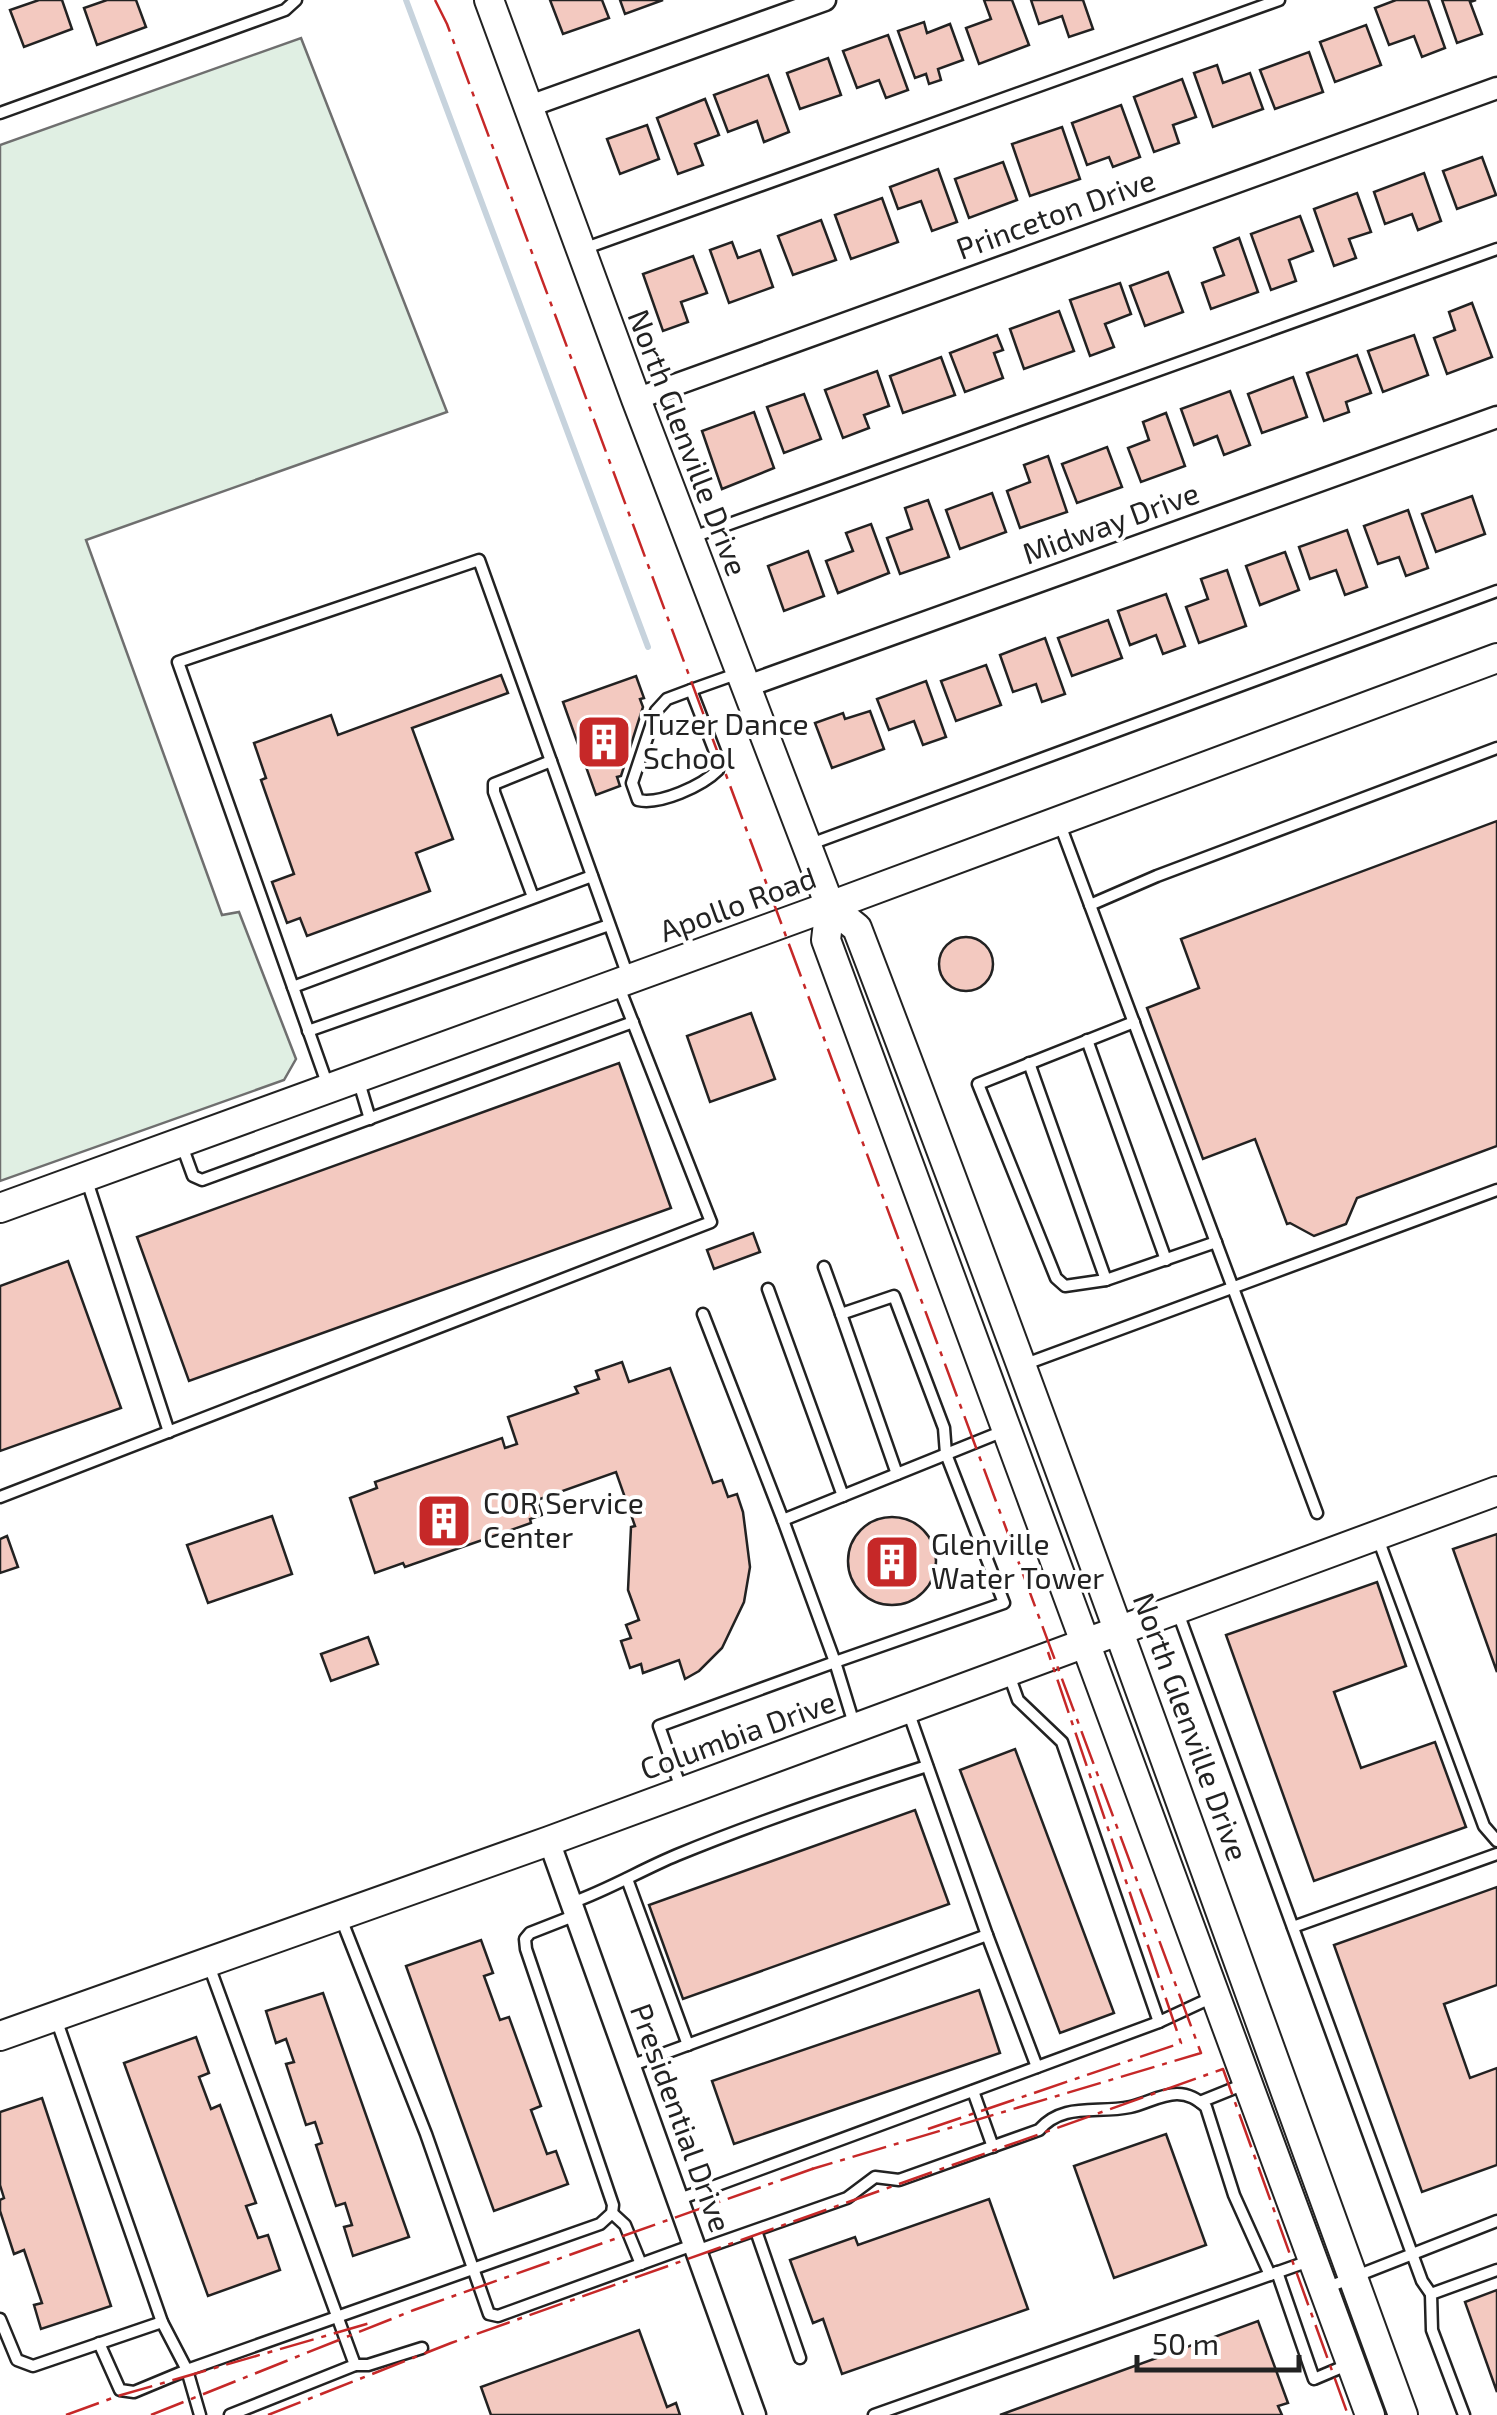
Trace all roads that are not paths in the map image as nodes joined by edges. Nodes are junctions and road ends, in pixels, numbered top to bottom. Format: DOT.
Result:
graph roads {
  1 [pos="296,0"];
  2 [pos="489,0"];
  3 [pos="826,0"];
  4 [pos="1279,0"];
  5 [pos="1497,88"];
  6 [pos="527,106"];
  7 [pos="0,113"];
  8 [pos="1497,248"];
  9 [pos="580,250"];
  10 [pos="636,399"];
  11 [pos="1497,417"];
  12 [pos="689,539"];
  13 [pos="1497,592"];
  14 [pos="1497,658"];
  15 [pos="742,680"];
  16 [pos="691,690"];
  17 [pos="1497,748"];
  18 [pos="550,761"];
  19 [pos="1059,821"];
  20 [pos="807,845"];
  21 [pos="592,876"];
  22 [pos="533,897"];
  23 [pos="1090,905"];
  24 [pos="830,906"];
  25 [pos="609,924"];
  26 [pos="624,982"];
  27 [pos="292,987"];
  28 [pos="633,1022"];
  29 [pos="1134,1022"];
  30 [pos="308,1031"];
  31 [pos="1087,1040"];
  32 [pos="1029,1062"];
  33 [pos="358,1078"];
  34 [pos="328,1089"];
  35 [pos="370,1119"];
  36 [pos="181,1142"];
  37 [pos="86,1177"];
  38 [pos="1497,1190"];
  39 [pos="0,1208"];
  40 [pos="966,1214"];
  41 [pos="932,1227"];
  42 [pos="1216,1242"];
  43 [pos="1166,1260"];
  44 [pos="824,1268"];
  45 [pos="1106,1280"];
  46 [pos="1233,1288"];
  47 [pos="768,1289"];
  48 [pos="703,1314"];
  49 [pos="841,1314"];
  50 [pos="1022,1365"];
  51 [pos="1007,1430"];
  52 [pos="168,1432"];
  53 [pos="946,1454"];
  54 [pos="897,1474"];
  55 [pos="1497,1491"];
  56 [pos="843,1496"];
  57 [pos="0,1497"];
  58 [pos="1317,1513"];
  59 [pos="784,1520"];
  60 [pos="1376,1535"];
  61 [pos="1176,1609"];
  62 [pos="1120,1630"];
  63 [pos="1086,1642"];
  64 [pos="835,1662"];
  65 [pos="1008,1672"];
  66 [pos="907,1709"];
  67 [pos="855,1728"];
  68 [pos="927,1766"];
  69 [pos="682,1791"];
  70 [pos="549,1840"];
  71 [pos="1497,1840"];
  72 [pos="1497,1854"];
  73 [pos="626,1879"];
  74 [pos="573,1909"];
  75 [pos="340,1915"];
  76 [pos="1293,1927"];
  77 [pos="987,1935"];
  78 [pos="208,1962"];
  79 [pos="1216,1995"];
  80 [pos="55,2016"];
  81 [pos="1160,2022"];
  82 [pos="0,2036"];
  83 [pos="688,2044"];
  84 [pos="630,2066"];
  85 [pos="1038,2067"];
  86 [pos="1248,2083"];
  87 [pos="973,2091"];
  88 [pos="1200,2102"];
  89 [pos="993,2147"];
  90 [pos="677,2200"];
  91 [pos="612,2213"];
  92 [pos="1497,2221"];
  93 [pos="756,2231"];
  94 [pos="694,2248"];
  95 [pos="1413,2253"];
  96 [pos="1313,2260"];
  97 [pos="641,2264"];
  98 [pos="473,2269"];
  99 [pos="1497,2270"];
  100 [pos="1274,2274"];
  101 [pos="1352,2276"];
  102 [pos="1324,2288"];
  103 [pos="1430,2294"];
  104 [pos="336,2317"];
  105 [pos="0,2319"];
  106 [pos="162,2322"];
  107 [pos="99,2343"];
  108 [pos="422,2348"];
  109 [pos="800,2358"];
  110 [pos="1351,2363"];
  111 [pos="355,2365"];
  112 [pos="188,2370"];
  113 [pos="200,2415"];
  114 [pos="230,2415"];
  115 [pos="755,2415"];
  116 [pos="874,2415"];
  117 [pos="1370,2415"];
  118 [pos="1403,2415"];
  119 [pos="1464,2415"];
  1 -- 7 [label="lane"];
  2 -- 6 [label="street, North Glenville Drive"];
  3 -- 6 [label="street"];
  4 -- 9 [label="lane"];
  5 -- 10 [label="street, Princeton Drive"];
  6 -- 9 [label="street, North Glenville Drive"];
  8 -- 12 [label="lane"];
  9 -- 10 [label="street, North Glenville Drive"];
  10 -- 12 [label="street, North Glenville Drive"];
  11 -- 15 [label="street, Midway Drive"];
  12 -- 15 [label="street, North Glenville Drive"];
  13 -- 20 [label="lane"];
  14 -- 19 [label="street, Apollo Road"];
  15 -- 16 [label="lane"];
  15 -- 20 [label="street, North Glenville Drive"];
  16 -- 16 [label="lane"];
  17 -- 23 [label="lane"];
  18 -- 21 [label="lane"];
  18 -- 22 [label="lane"];
  18 -- 27 [label="lane"];
  19 -- 23 [label="lane"];
  19 -- 24 [label="street, Apollo Road"];
  20 -- 24 [label="street, North Glenville Drive"];
  21 -- 22 [label="lane"];
  21 -- 25 [label="lane"];
  22 -- 27 [label="lane"];
  23 -- 29 [label="lane"];
  24 -- 26 [label="street, Apollo Road"];
  24 -- 40 [label="street, North Glenville Drive"];
  24 -- 41 [label="street, North Glenville Drive"];
  25 -- 26 [label="lane"];
  25 -- 30 [label="lane"];
  26 -- 28 [label="lane"];
  26 -- 33 [label="street, Apollo Road"];
  27 -- 30 [label="lane"];
  28 -- 35 [label="lane"];
  28 -- 52 [label="lane"];
  29 -- 31 [label="lane"];
  29 -- 42 [label="lane"];
  30 -- 34 [label="lane"];
  31 -- 32 [label="lane"];
  31 -- 43 [label="lane"];
  32 -- 45 [label="lane"];
  32 -- 45 [label="lane"];
  33 -- 34 [label="street, Apollo Road"];
  33 -- 35 [label="lane"];
  34 -- 36 [label="street, Apollo Road"];
  35 -- 36 [label="lane"];
  36 -- 37 [label="street, Apollo Road"];
  37 -- 39 [label="street, Apollo Road"];
  37 -- 52 [label="lane"];
  38 -- 46 [label="lane"];
  40 -- 41 [label="street"];
  40 -- 50 [label="street, North Glenville Drive"];
  41 -- 51 [label="street, North Glenville Drive"];
  42 -- 43 [label="lane"];
  42 -- 46 [label="lane"];
  43 -- 45 [label="lane"];
  44 -- 49 [label="lane"];
  46 -- 50 [label="lane"];
  46 -- 58 [label="lane"];
  47 -- 56 [label="lane"];
  48 -- 59 [label="lane"];
  49 -- 53 [label="lane"];
  49 -- 54 [label="lane"];
  50 -- 62 [label="street, North Glenville Drive"];
  51 -- 53 [label="lane"];
  51 -- 63 [label="street, North Glenville Drive"];
  52 -- 57 [label="lane"];
  53 -- 54 [label="lane"];
  53 -- 64 [label="lane"];
  54 -- 56 [label="lane"];
  55 -- 60 [label="street, Columbia Drive"];
  56 -- 59 [label="lane"];
  59 -- 64 [label="lane"];
  60 -- 61 [label="street, Columbia Drive"];
  60 -- 71 [label="lane"];
  61 -- 62 [label="street, Columbia Drive"];
  61 -- 76 [label="lane"];
  62 -- 63 [label="street, Columbia Drive"];
  62 -- 101 [label="street, North Glenville Drive"];
  63 -- 65 [label="street, Columbia Drive"];
  63 -- 79 [label="street, North Glenville Drive"];
  64 -- 67 [label="lane"];
  64 -- 69 [label="lane"];
  65 -- 66 [label="street, Columbia Drive"];
  65 -- 81 [label="lane"];
  66 -- 67 [label="street, Columbia Drive"];
  66 -- 68 [label="lane"];
  67 -- 69 [label="street, Columbia Drive"];
  68 -- 73 [label="lane"];
  68 -- 77 [label="lane"];
  69 -- 70 [label="street, Columbia Drive"];
  70 -- 74 [label="street, Presidential Drive"];
  70 -- 75 [label="street, Columbia Drive"];
  72 -- 76 [label="lane"];
  73 -- 74 [label="lane"];
  73 -- 83 [label="lane"];
  74 -- 84 [label="street, Presidential Drive"];
  74 -- 91 [label="lane"];
  75 -- 78 [label="street, Columbia Drive"];
  75 -- 98 [label="lane"];
  76 -- 95 [label="lane"];
  77 -- 83 [label="lane"];
  77 -- 85 [label="lane"];
  78 -- 80 [label="street, Columbia Drive"];
  78 -- 104 [label="lane"];
  79 -- 81 [label="lane"];
  79 -- 86 [label="street, North Glenville Drive"];
  80 -- 82 [label="street, Columbia Drive"];
  80 -- 106 [label="lane"];
  81 -- 85 [label="lane"];
  83 -- 84 [label="lane"];
  84 -- 90 [label="street, Presidential Drive"];
  85 -- 87 [label="lane"];
  86 -- 88 [label="lane"];
  86 -- 96 [label="street, North Glenville Drive"];
  87 -- 89 [label="lane"];
  87 -- 90 [label="lane"];
  88 -- 89 [label="lane"];
  88 -- 100 [label="lane"];
  89 -- 93 [label="lane"];
  90 -- 94 [label="street, Presidential Drive"];
  91 -- 97 [label="lane"];
  91 -- 98 [label="lane"];
  92 -- 95 [label="lane"];
  93 -- 94 [label="lane"];
  93 -- 109 [label="lane"];
  94 -- 97 [label="lane"];
  94 -- 115 [label="street, Presidential Drive"];
  95 -- 101 [label="lane"];
  95 -- 103 [label="lane"];
  96 -- 100 [label="lane"];
  96 -- 102 [label="street, North Glenville Drive"];
  97 -- 98 [label="lane"];
  98 -- 104 [label="lane"];
  99 -- 103 [label="lane"];
  100 -- 110 [label="lane"];
  100 -- 116 [label="lane"];
  101 -- 102 [label="lane"];
  101 -- 118 [label="street, North Glenville Drive"];
  102 -- 110 [label="street, North Glenville Drive"];
  103 -- 119 [label="lane"];
  104 -- 111 [label="lane"];
  104 -- 112 [label="lane"];
  105 -- 107 [label="lane"];
  106 -- 107 [label="lane"];
  106 -- 112 [label="lane"];
  107 -- 112 [label="lane"];
  108 -- 111 [label="lane"];
  110 -- 117 [label="street, North Glenville Drive"];
  111 -- 114 [label="lane"];
  112 -- 113 [label="lane"];
}
